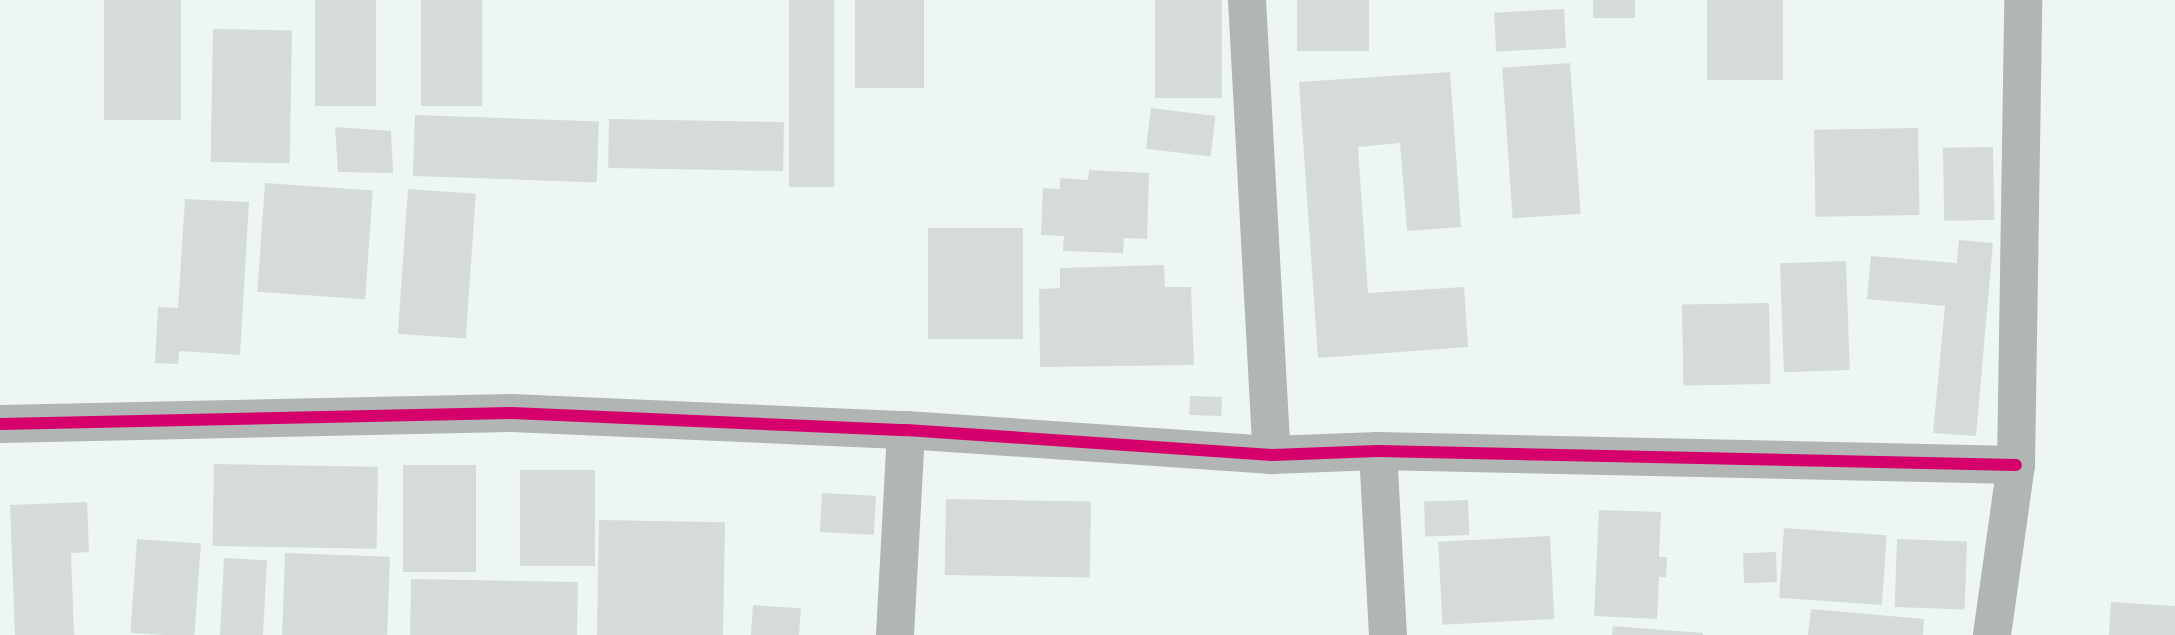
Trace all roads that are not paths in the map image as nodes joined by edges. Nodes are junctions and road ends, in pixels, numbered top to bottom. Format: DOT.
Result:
graph roads {
  1 [pos="1247,0"];
  2 [pos="2023,0"];
  3 [pos="0,424"];
  4 [pos="906,430"];
  5 [pos="1378,451"];
  6 [pos="1272,455"];
  7 [pos="2016,465"];
  8 [pos="895,635"];
  9 [pos="1388,635"];
  10 [pos="1992,635"];
  1 -- 6 [label="street"];
  2 -- 7 [label="street"];
  3 -- 4 [label="street"];
  4 -- 6 [label="street"];
  4 -- 8 [label="street"];
  5 -- 6 [label="street"];
  5 -- 7 [label="street"];
  5 -- 9 [label="street"];
  7 -- 10 [label="street"];
}
